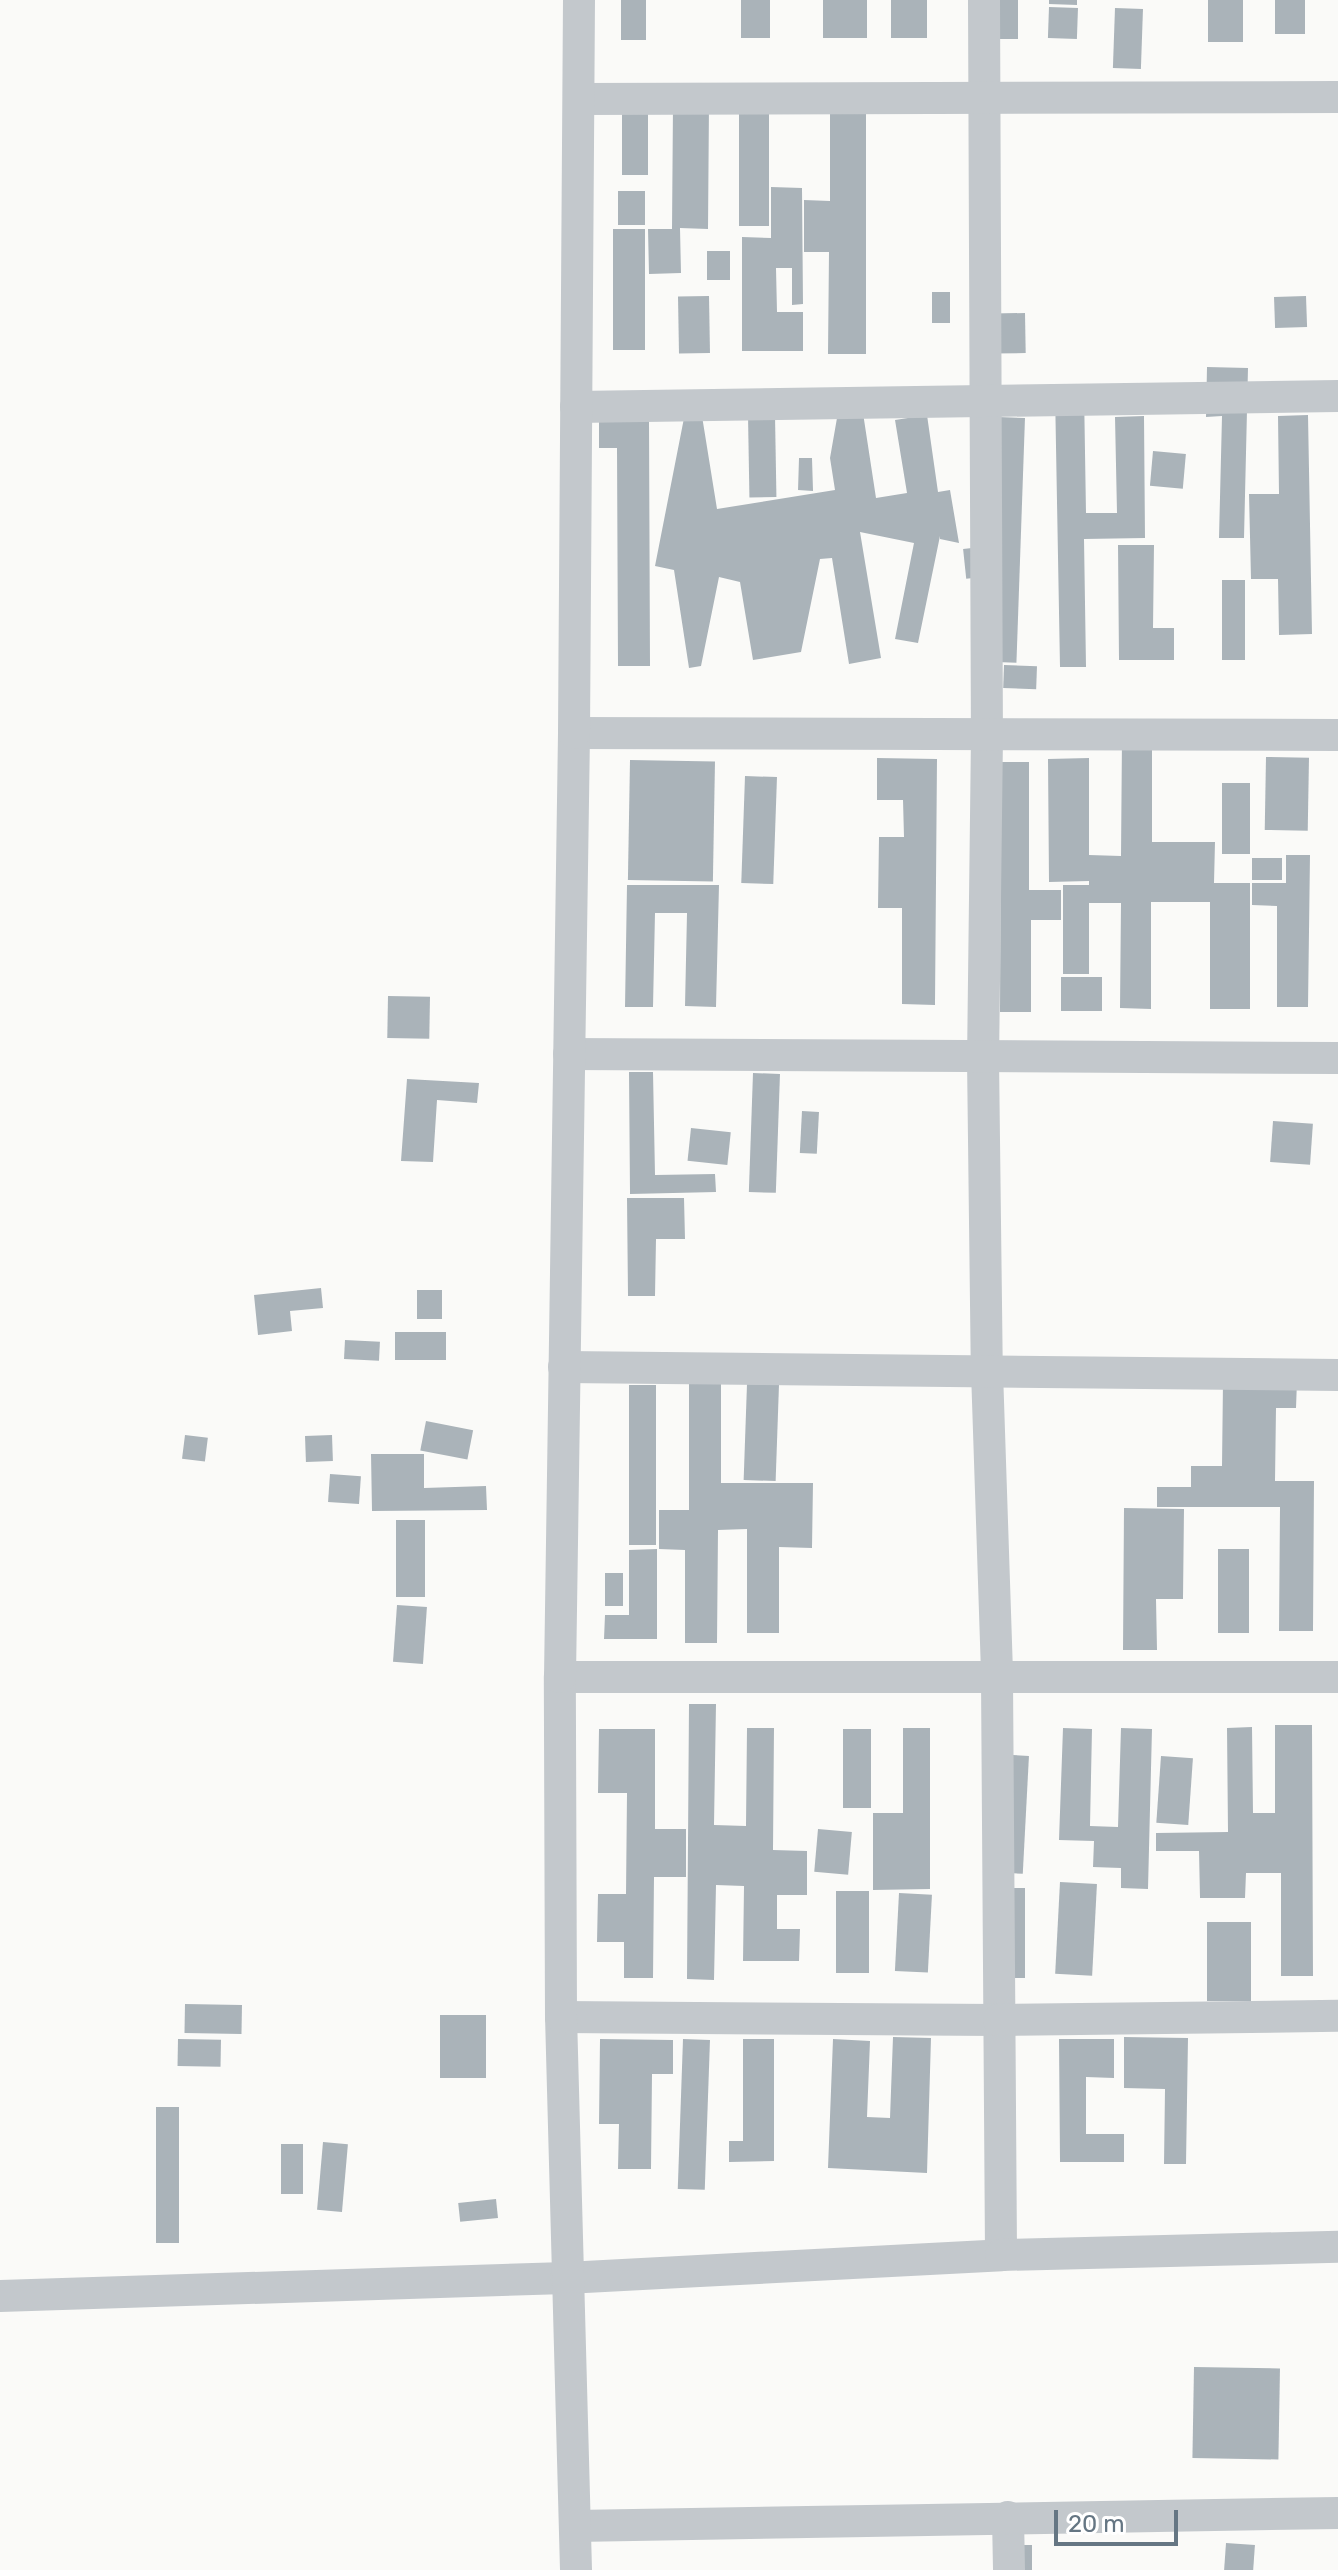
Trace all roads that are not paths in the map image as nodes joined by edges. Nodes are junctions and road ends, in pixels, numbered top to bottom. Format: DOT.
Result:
graph roads {
  1 [pos="579,0"];
  2 [pos="984,0"];
  3 [pos="983,95"];
  4 [pos="1338,97"];
  5 [pos="580,99"];
  6 [pos="1338,396"];
  7 [pos="986,402"];
  8 [pos="576,407"];
  9 [pos="574,733"];
  10 [pos="987,735"];
  11 [pos="1338,735"];
  12 [pos="569,1054"];
  13 [pos="983,1058"];
  14 [pos="1338,1058"];
  15 [pos="564,1367"];
  16 [pos="987,1371"];
  17 [pos="1338,1375"];
  18 [pos="560,1677"];
  19 [pos="1338,1677"];
  20 [pos="997,1679"];
  21 [pos="1338,2016"];
  22 [pos="561,2017"];
  23 [pos="999,2020"];
  24 [pos="1338,2247"];
  25 [pos="1001,2255"];
  26 [pos="566,2278"];
  27 [pos="0,2296"];
  28 [pos="1338,2513"];
  29 [pos="1008,2517"];
  30 [pos="575,2526"];
  31 [pos="576,2570"];
  32 [pos="1009,2570"];
  1 -- 5 [label="street"];
  2 -- 3 [label="street"];
  3 -- 4 [label="street"];
  3 -- 5 [label="street"];
  3 -- 7 [label="street"];
  5 -- 8 [label="street"];
  6 -- 7 [label="street"];
  7 -- 8 [label="street"];
  7 -- 10 [label="street"];
  8 -- 9 [label="street"];
  9 -- 10 [label="street"];
  9 -- 12 [label="street"];
  10 -- 11 [label="street"];
  10 -- 13 [label="street"];
  12 -- 13 [label="street"];
  12 -- 15 [label="street"];
  13 -- 14 [label="street"];
  13 -- 16 [label="street"];
  15 -- 16 [label="street"];
  15 -- 18 [label="street"];
  16 -- 17 [label="street"];
  16 -- 20 [label="street"];
  18 -- 20 [label="street"];
  18 -- 22 [label="street"];
  19 -- 20 [label="street"];
  20 -- 23 [label="street"];
  21 -- 23 [label="street"];
  22 -- 23 [label="street"];
  22 -- 26 [label="street"];
  23 -- 25 [label="street"];
  24 -- 25 [label="street"];
  25 -- 26 [label="street"];
  26 -- 27 [label="street"];
  26 -- 30 [label="street"];
  28 -- 29 [label="street"];
  29 -- 30 [label="street"];
  29 -- 32 [label="street"];
  30 -- 31 [label="street"];
}
